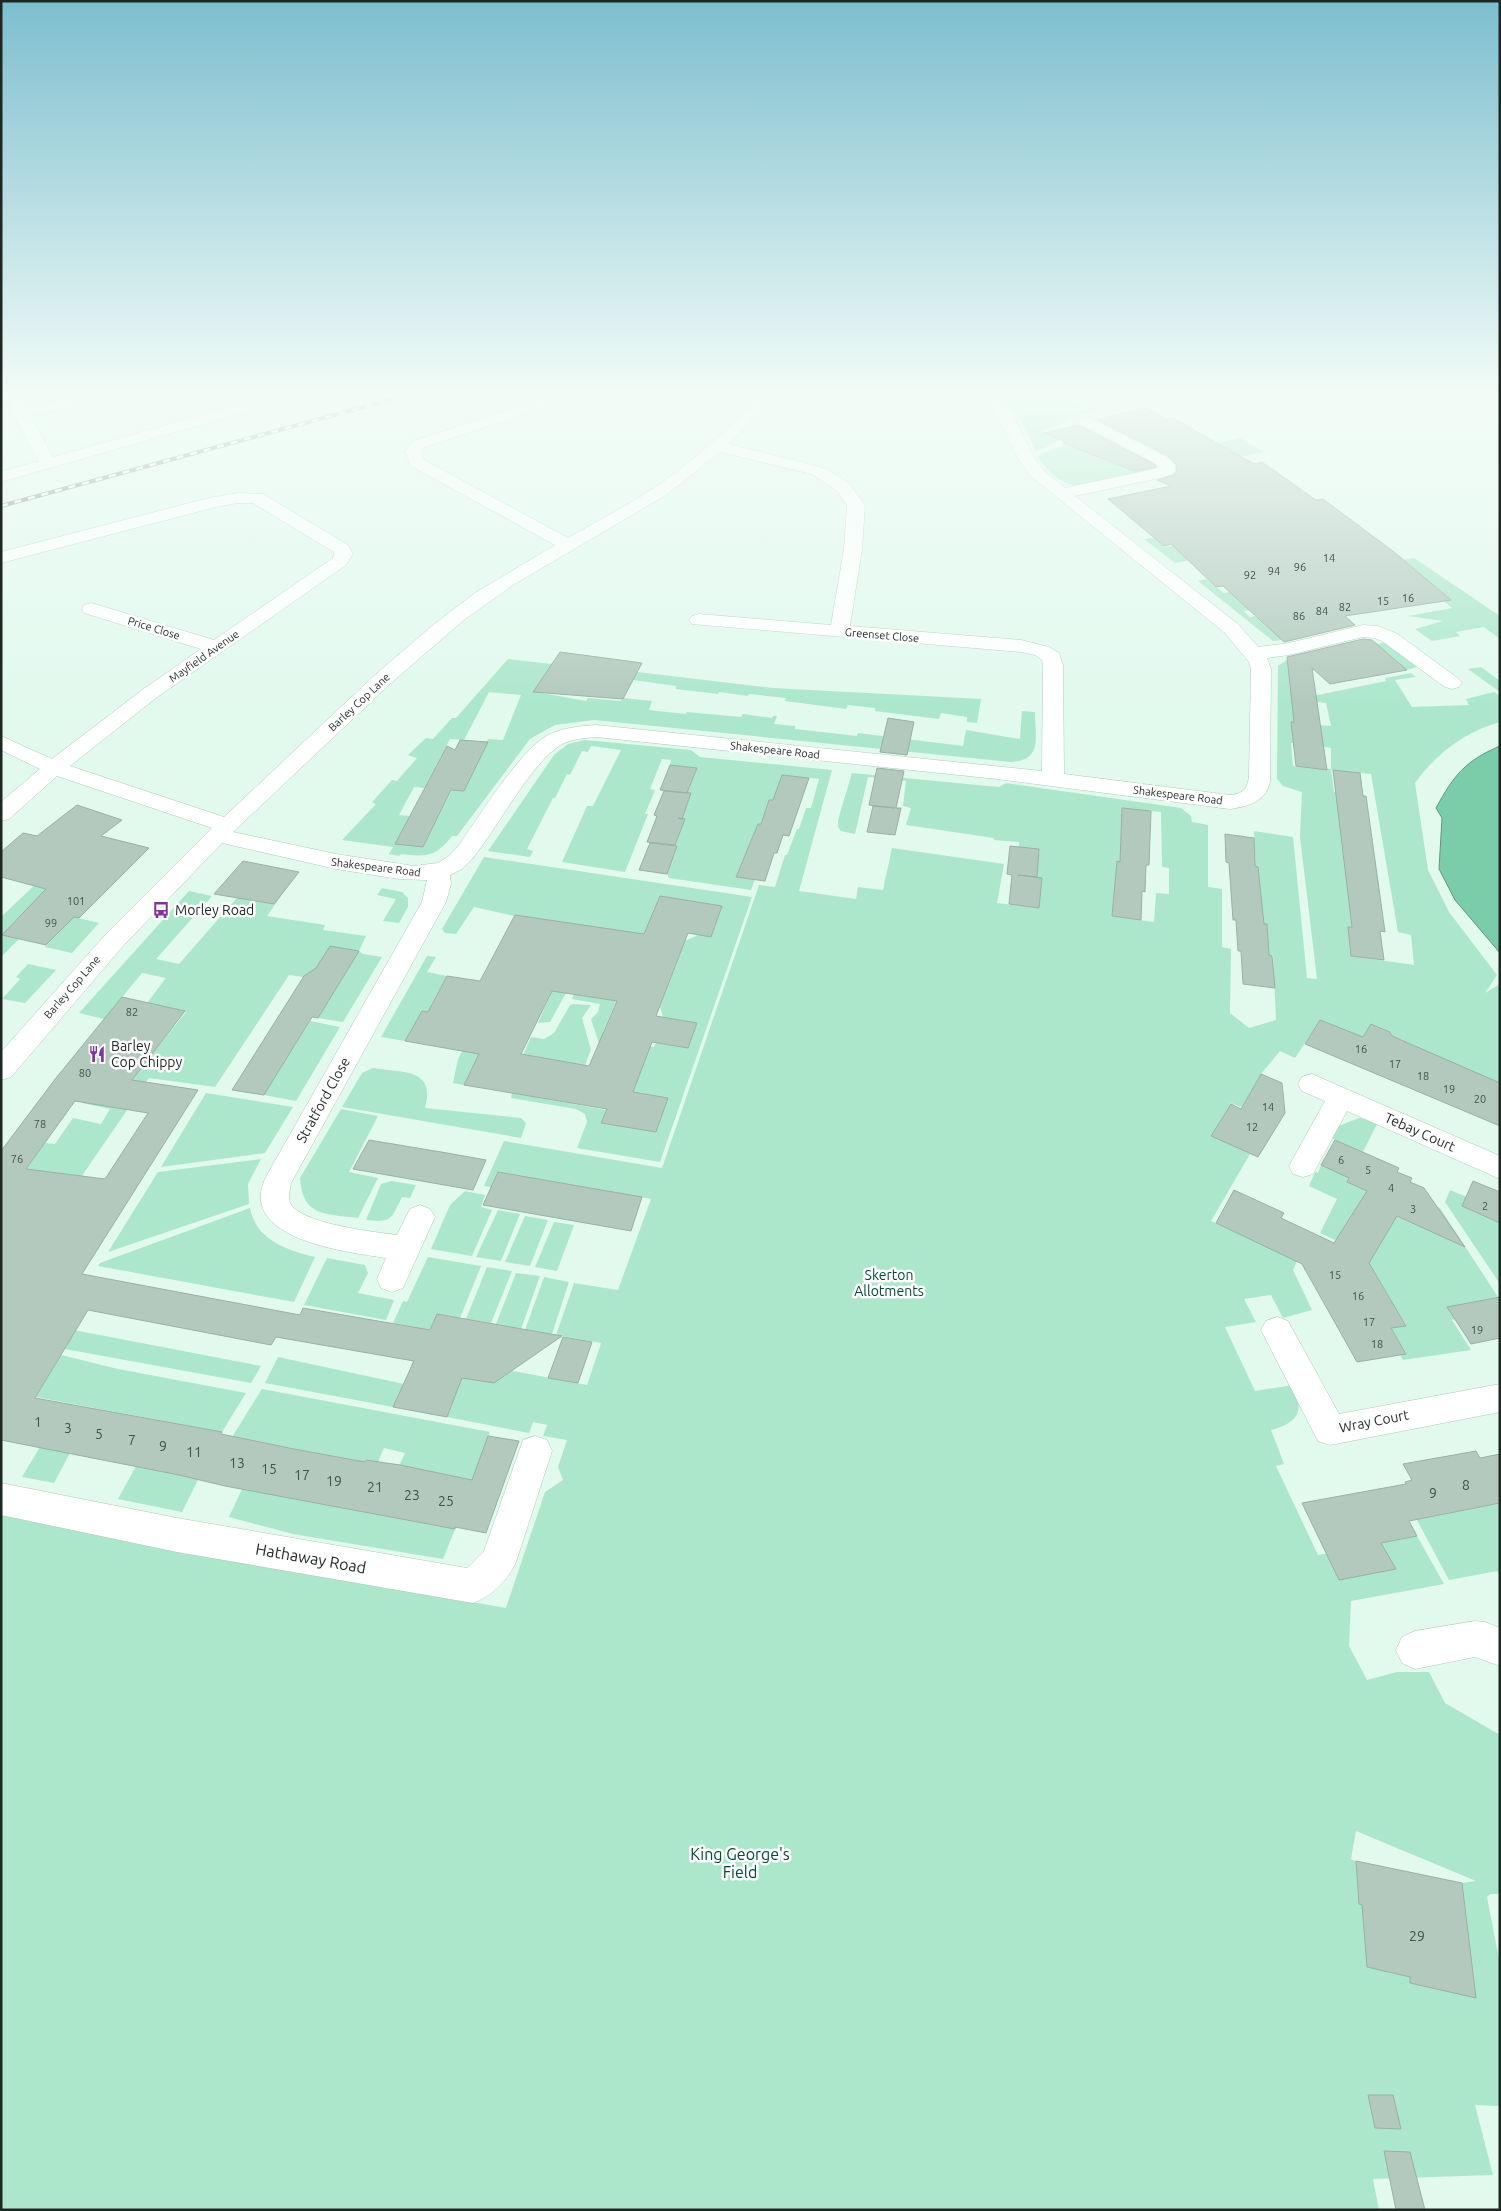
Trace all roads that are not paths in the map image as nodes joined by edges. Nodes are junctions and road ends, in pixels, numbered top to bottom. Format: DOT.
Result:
graph roads {
  1 [pos="245,499"];
  2 [pos="259,499"];
  3 [pos="484,499"];
  4 [pos="646,499"];
  5 [pos="852,499"];
  6 [pos="1071,499"];
  7 [pos="567,544"];
  8 [pos="1,558"];
  9 [pos="91,610"];
  10 [pos="699,620"];
  11 [pos="840,631"];
  12 [pos="217,647"];
  13 [pos="1253,654"];
  14 [pos="1452,683"];
  15 [pos="1,742"];
  16 [pos="54,768"];
  17 [pos="1053,779"];
  18 [pos="1,814"];
  19 [pos="221,830"];
  20 [pos="438,871"];
  21 [pos="1,1070"];
  22 [pos="1312,1084"];
  23 [pos="1341,1097"];
  24 [pos="1303,1166"];
  25 [pos="1500,1168"];
  26 [pos="420,1217"];
  27 [pos="406,1249"];
  28 [pos="392,1279"];
  29 [pos="1277,1330"];
  30 [pos="1500,1398"];
  31 [pos="535,1451"];
  32 [pos="1,1499"];
  33 [pos="1500,1648"];
  34 [pos="1415,1650"];
  1 -- 8 [label="street, Mayfield Avenue"];
  2 -- 12 [label="street, Mayfield Avenue"];
  3 -- 7 [label="street"];
  4 -- 7 [label="street, Barley Cop Lane"];
  5 -- 11 [label="street, Greenset Close"];
  6 -- 13 [label="street, Shakespeare Road"];
  7 -- 19 [label="street, Barley Cop Lane"];
  9 -- 12 [label="street, Price Close"];
  10 -- 11 [label="street"];
  11 -- 17 [label="street, Greenset Close"];
  12 -- 16 [label="street, Mayfield Avenue"];
  13 -- 14 [label="street"];
  13 -- 17 [label="street, Shakespeare Road"];
  15 -- 16 [label="street"];
  16 -- 18 [label="street, Mayfield Avenue"];
  16 -- 19 [label="street"];
  17 -- 20 [label="street, Shakespeare Road"];
  19 -- 20 [label="street, Shakespeare Road"];
  19 -- 21 [label="street, Barley Cop Lane"];
  20 -- 27 [label="street, Stratford Close"];
  22 -- 23 [label="street, Tebay Court"];
  23 -- 24 [label="street"];
  23 -- 25 [label="street, Tebay Court"];
  26 -- 27 [label="street"];
  27 -- 28 [label="street"];
  29 -- 30 [label="street, Wray Court"];
  31 -- 32 [label="street, Hathaway Road"];
  33 -- 34 [label="street"];
}
